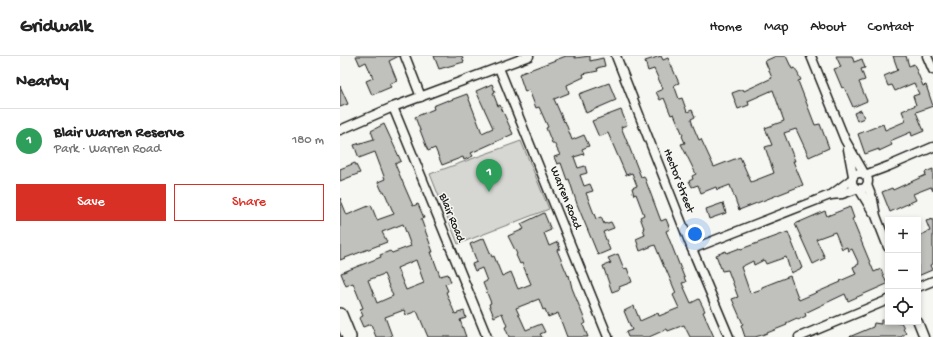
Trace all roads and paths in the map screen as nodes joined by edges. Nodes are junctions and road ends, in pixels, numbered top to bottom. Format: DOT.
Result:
graph roads {
  1 [pos="405,56"];
  2 [pos="616,56"];
  3 [pos="811,56"];
  4 [pos="927,56"];
  5 [pos="525,57"];
  6 [pos="499,68"];
  7 [pos="933,70"];
  8 [pos="421,97"];
  9 [pos="393,107"];
  10 [pos="340,130"];
  11 [pos="845,140"];
  12 [pos="933,148"];
  13 [pos="889,166"];
  14 [pos="864,174"];
  15 [pos="852,177"];
  16 [pos="868,184"];
  17 [pos="857,189"];
  18 [pos="830,195"];
  19 [pos="876,216"];
  20 [pos="885,240"];
  21 [pos="692,249"];
  22 [pos="933,281"];
  23 [pos="921,287"];
  24 [pos="885,301"];
  25 [pos="340,315"];
  26 [pos="919,325"];
  27 [pos="349,337"];
  28 [pos="487,337"];
  29 [pos="608,337"];
  30 [pos="729,337"];
  31 [pos="799,337"];
  32 [pos="924,337"];
  1 -- 8 [label="street"];
  2 -- 21 [label="street, Hector Street"];
  3 -- 11 [label="street"];
  4 -- 7 [label="street"];
  5 -- 6 [label="street"];
  6 -- 8 [label="street"];
  6 -- 29 [label="street, Warren Road"];
  8 -- 9 [label="street"];
  9 -- 10 [label="street"];
  9 -- 28 [label="street, Blair Road"];
  11 -- 14 [label="street"];
  11 -- 15 [label="street"];
  12 -- 13 [label="street"];
  13 -- 14 [label="street"];
  13 -- 16 [label="street"];
  14 -- 15 [label="street"];
  14 -- 16 [label="street"];
  15 -- 17 [label="street"];
  15 -- 18 [label="street"];
  16 -- 17 [label="street"];
  16 -- 19 [label="street"];
  17 -- 18 [label="street"];
  17 -- 19 [label="street"];
  18 -- 21 [label="street"];
  19 -- 20 [label="street"];
  21 -- 30 [label="street, Hector Street"];
  22 -- 23 [label="street"];
  24 -- 31 [label="street"];
  25 -- 27 [label="main road"];
  26 -- 32 [label="street"];
}
